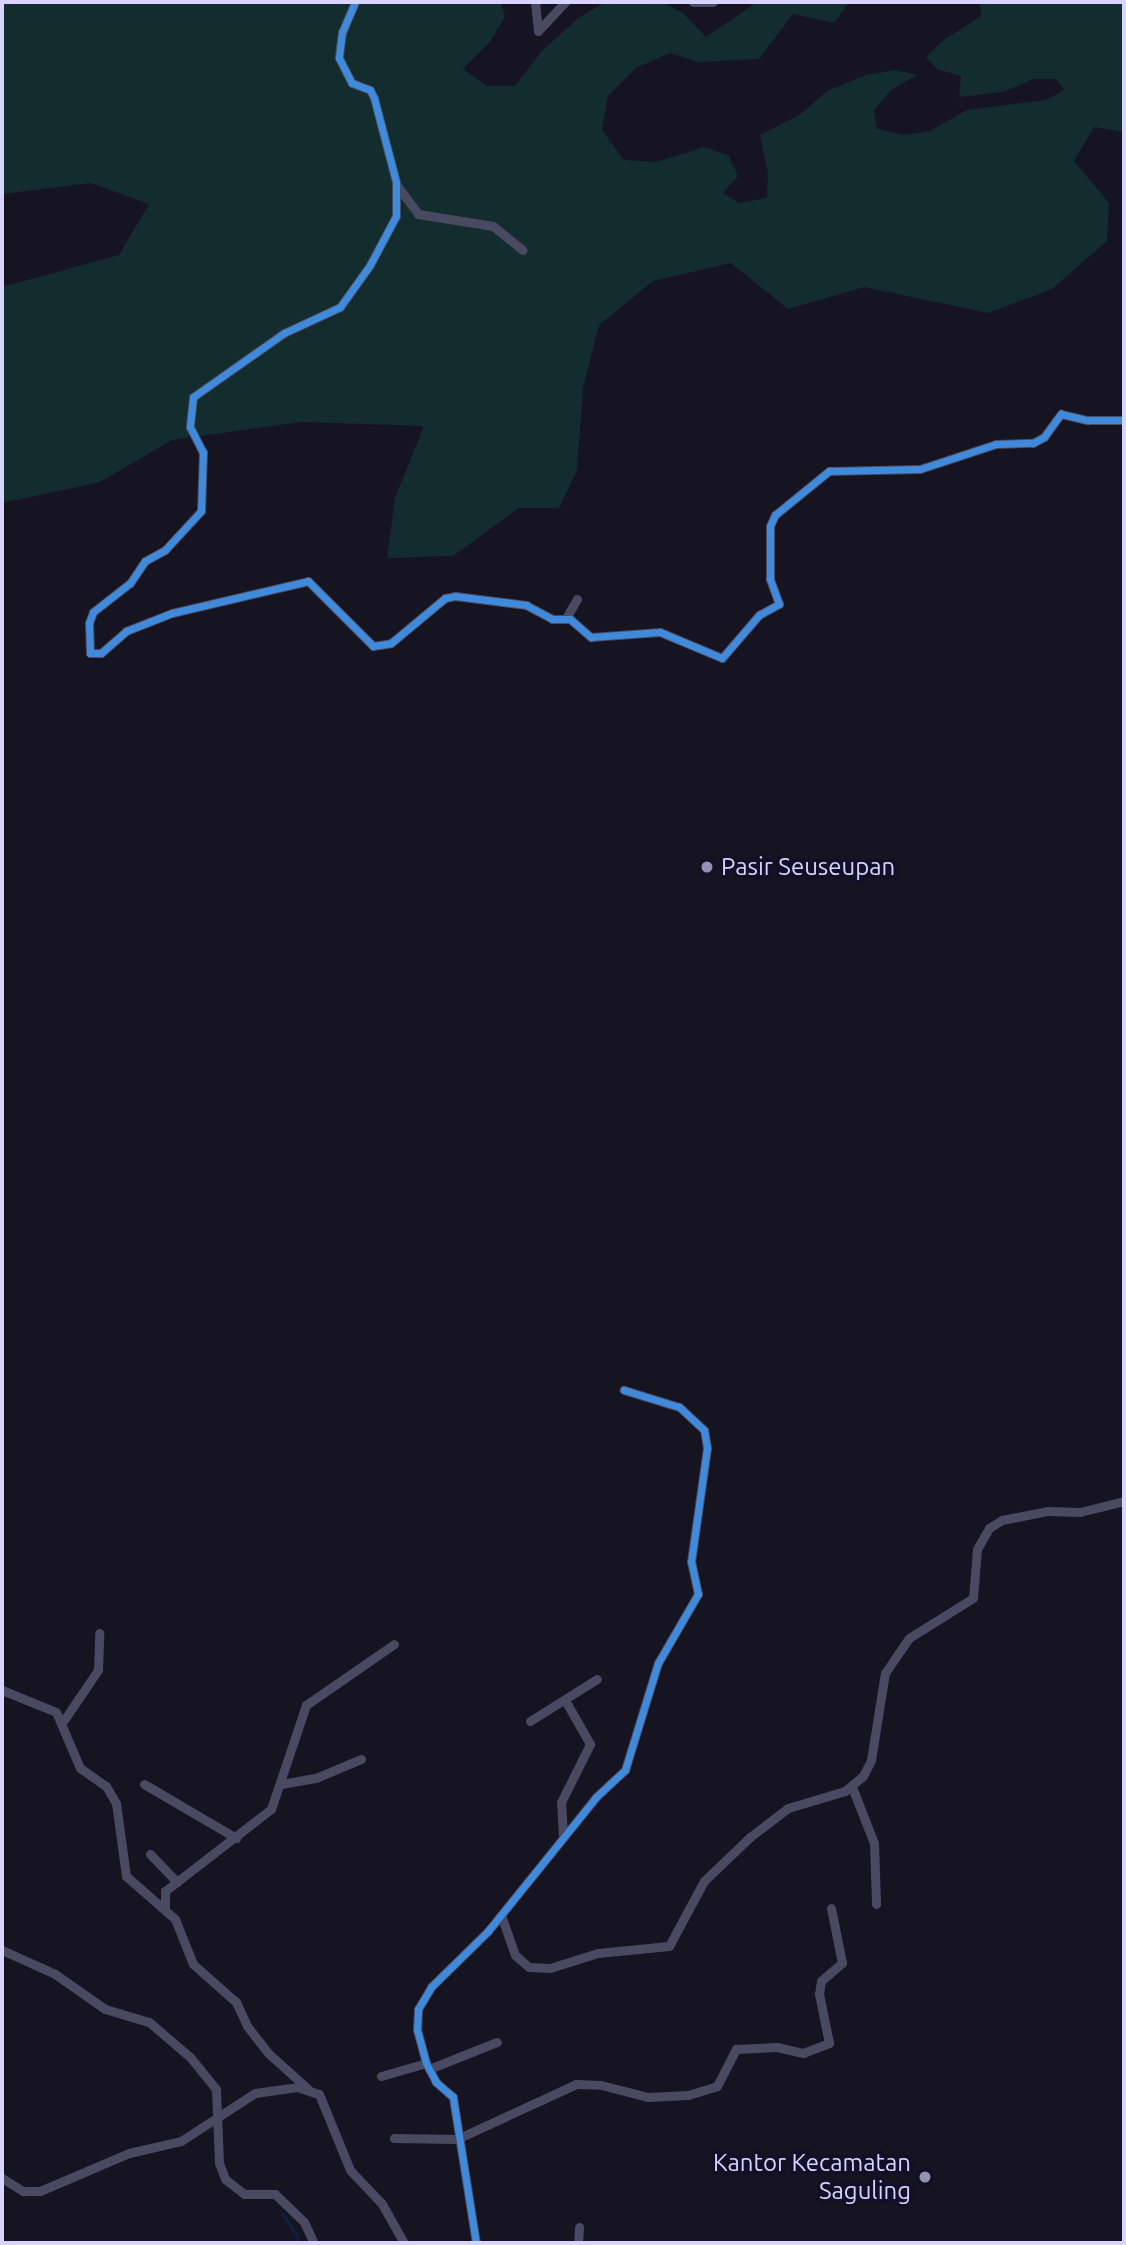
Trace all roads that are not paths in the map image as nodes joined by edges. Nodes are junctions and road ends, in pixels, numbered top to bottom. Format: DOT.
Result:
graph roads {
  1 [pos="355,2"];
  2 [pos="536,2"];
  3 [pos="565,2"];
  4 [pos="693,2"];
  5 [pos="713,2"];
  6 [pos="396,183"];
  7 [pos="523,250"];
  8 [pos="1124,420"];
  9 [pos="577,599"];
  10 [pos="566,618"];
  11 [pos="624,1390"];
  12 [pos="1124,1501"];
  13 [pos="99,1633"];
  14 [pos="394,1644"];
  15 [pos="597,1679"];
  16 [pos="2,1690"];
  17 [pos="565,1700"];
  18 [pos="530,1721"];
  19 [pos="62,1723"];
  20 [pos="361,1759"];
  21 [pos="144,1784"];
  22 [pos="281,1784"];
  23 [pos="852,1787"];
  24 [pos="563,1836"];
  25 [pos="236,1839"];
  26 [pos="150,1854"];
  27 [pos="177,1882"];
  28 [pos="876,1904"];
  29 [pos="831,1908"];
  30 [pos="166,1911"];
  31 [pos="501,1915"];
  32 [pos="2,1950"];
  33 [pos="497,2042"];
  34 [pos="427,2066"];
  35 [pos="381,2076"];
  36 [pos="308,2089"];
  37 [pos="219,2115"];
  38 [pos="394,2138"];
  39 [pos="457,2139"];
  40 [pos="3,2178"];
  41 [pos="579,2227"];
  42 [pos="314,2243"];
  43 [pos="404,2243"];
  44 [pos="476,2243"];
  45 [pos="578,2243"];
  1 -- 6 [label="street"];
  2 -- 3 [label="street"];
  4 -- 5 [label="street"];
  6 -- 7 [label="street"];
  6 -- 10 [label="street"];
  8 -- 10 [label="street"];
  9 -- 10 [label="street"];
  11 -- 24 [label="street"];
  12 -- 23 [label="street"];
  13 -- 19 [label="street"];
  14 -- 22 [label="street"];
  15 -- 17 [label="street"];
  16 -- 19 [label="street"];
  17 -- 18 [label="street"];
  17 -- 24 [label="street"];
  19 -- 30 [label="street"];
  20 -- 22 [label="street"];
  21 -- 25 [label="street"];
  22 -- 25 [label="street"];
  23 -- 28 [label="street"];
  23 -- 31 [label="street"];
  24 -- 31 [label="street"];
  25 -- 27 [label="street"];
  26 -- 27 [label="street"];
  27 -- 30 [label="street"];
  29 -- 39 [label="street"];
  30 -- 36 [label="street"];
  31 -- 34 [label="street"];
  32 -- 37 [label="street"];
  33 -- 34 [label="street"];
  34 -- 35 [label="street"];
  34 -- 39 [label="street"];
  36 -- 37 [label="street"];
  36 -- 43 [label="street"];
  37 -- 40 [label="street"];
  37 -- 42 [label="street"];
  38 -- 39 [label="street"];
  39 -- 44 [label="street"];
  41 -- 45 [label="street"];
}
